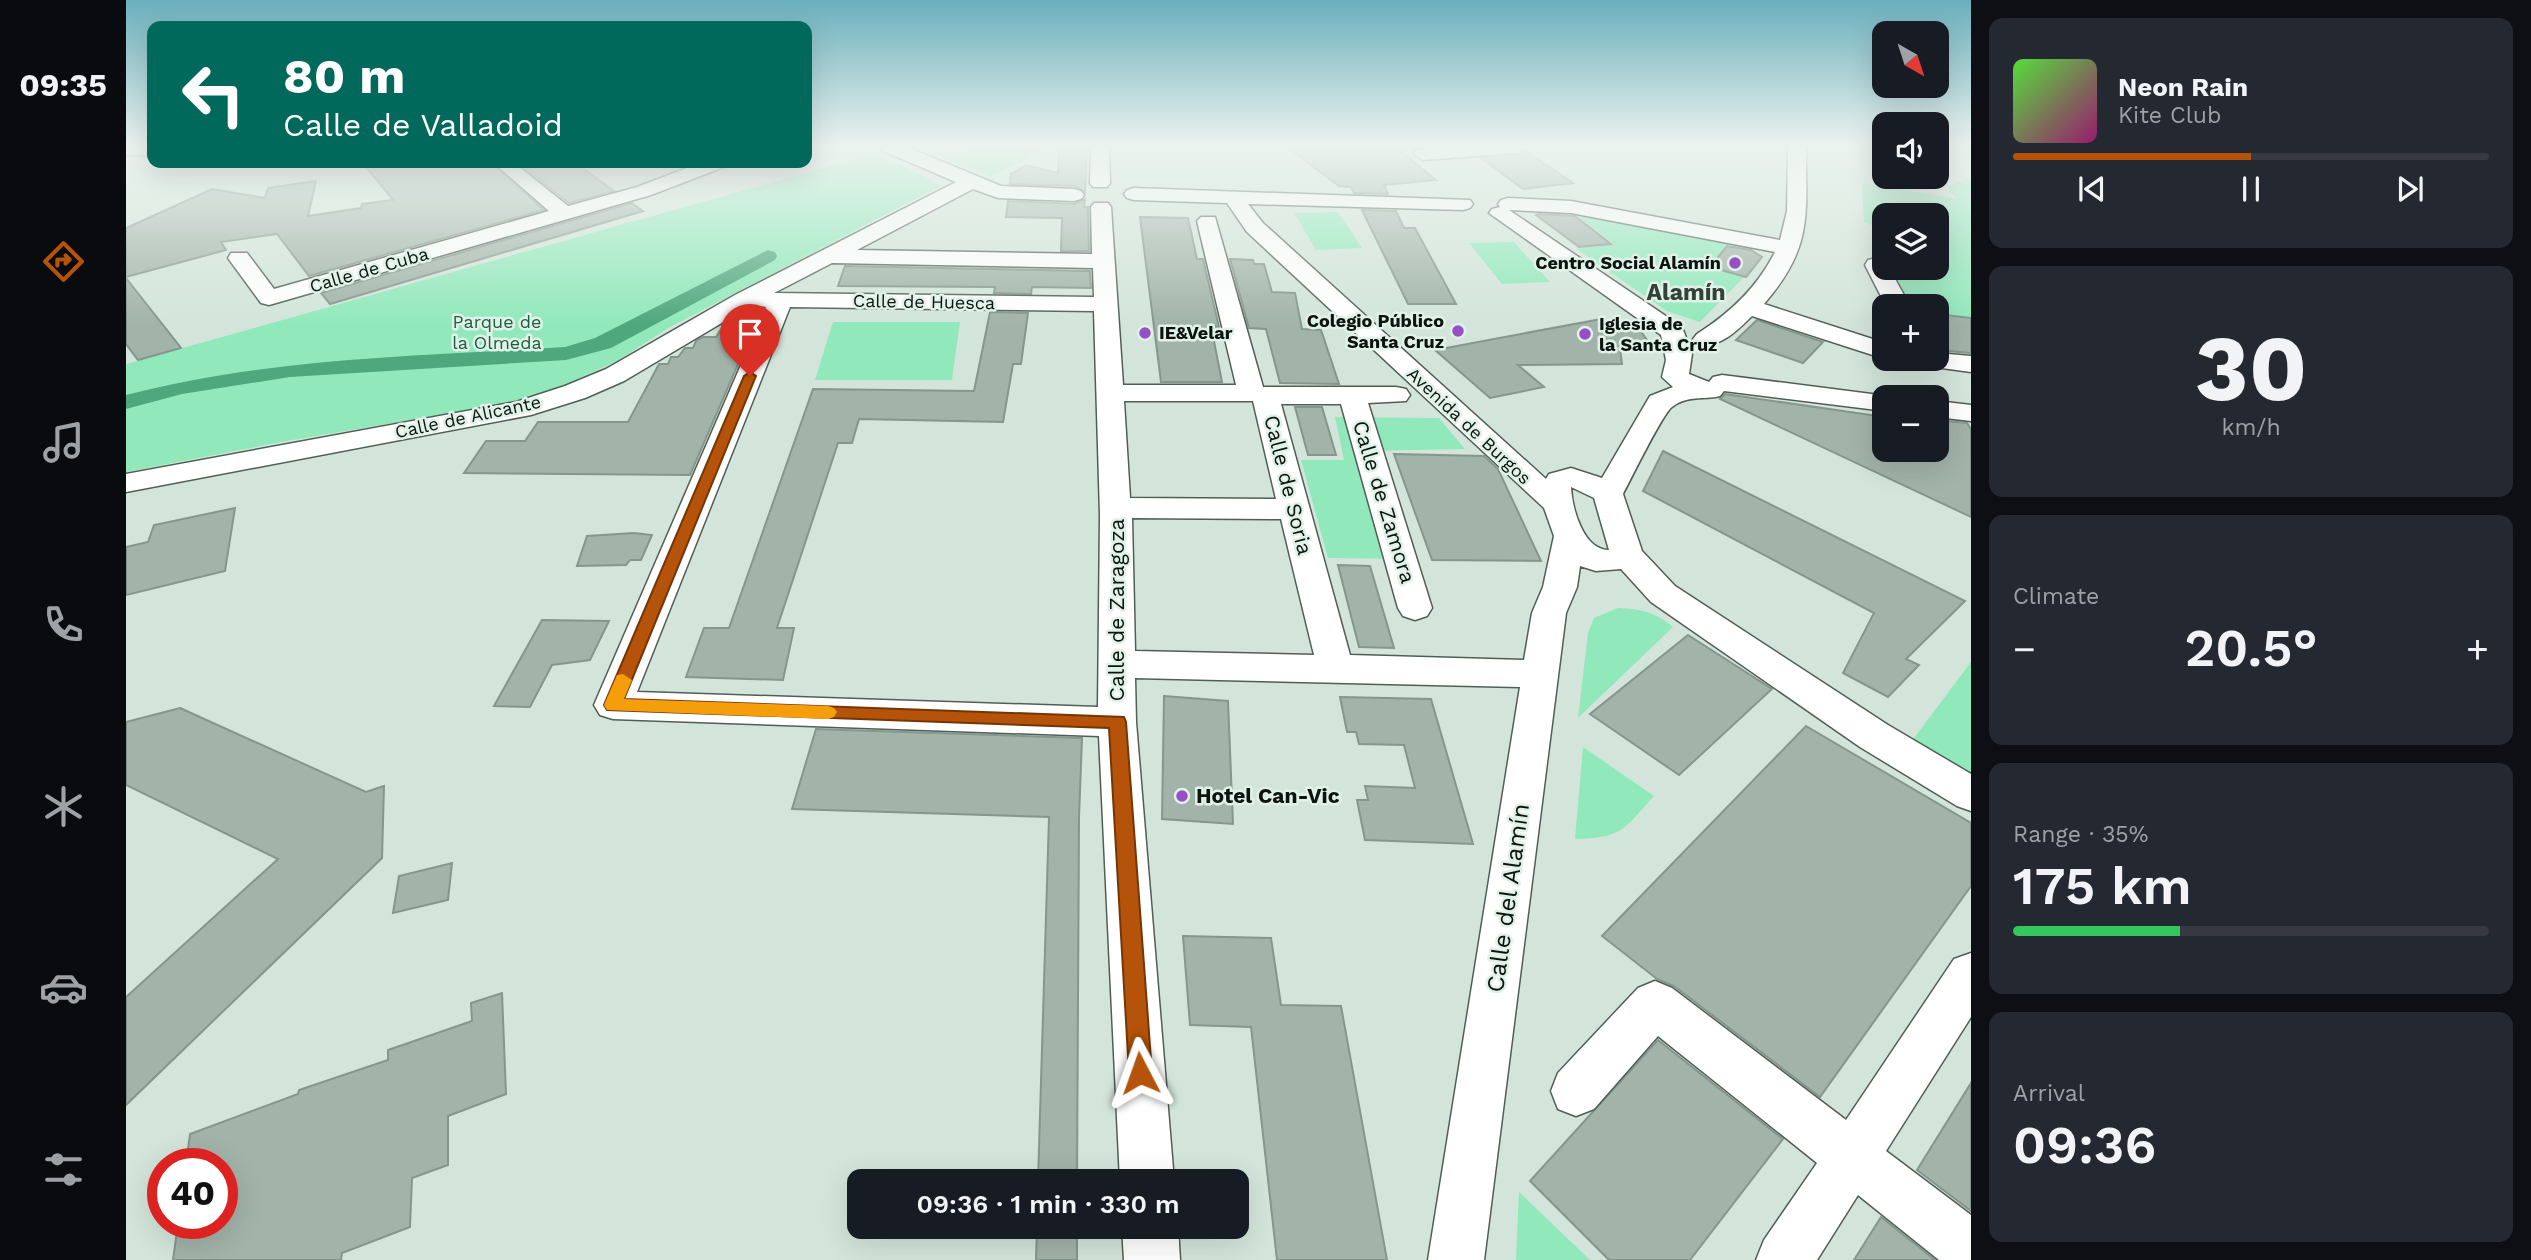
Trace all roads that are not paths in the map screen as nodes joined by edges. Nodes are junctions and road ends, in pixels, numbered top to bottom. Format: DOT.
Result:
graph roads {
  1 [pos="555,206"];
  2 [pos="593,206"];
  3 [pos="926,206"];
  4 [pos="1102,206"];
  5 [pos="1237,206"];
  6 [pos="1492,206"];
  7 [pos="1558,206"];
  8 [pos="1796,206"];
  9 [pos="565,214"];
  10 [pos="1208,221"];
  11 [pos="1786,248"];
  12 [pos="1283,252"];
  13 [pos="1237,253"];
  14 [pos="830,256"];
  15 [pos="239,258"];
  16 [pos="1104,261"];
  17 [pos="743,300"];
  18 [pos="781,300"];
  19 [pos="1106,304"];
  20 [pos="1747,306"];
  21 [pos="1673,331"];
  22 [pos="1706,339"];
  23 [pos="1872,347"];
  24 [pos="1949,362"];
  25 [pos="1971,365"];
  26 [pos="1698,383"];
  27 [pos="1110,393"];
  28 [pos="1258,395"];
  29 [pos="1352,396"];
  30 [pos="1396,396"];
  31 [pos="1872,402"];
  32 [pos="1949,410"];
  33 [pos="1971,413"];
  34 [pos="126,483"];
  35 [pos="1597,487"];
  36 [pos="1116,508"];
  37 [pos="1294,509"];
  38 [pos="1563,521"];
  39 [pos="1627,555"];
  40 [pos="1560,587"];
  41 [pos="1663,594"];
  42 [pos="1415,608"];
  43 [pos="1117,664"];
  44 [pos="1349,669"];
  45 [pos="1540,674"];
  46 [pos="1117,722"];
  47 [pos="1971,794"];
  48 [pos="1971,975"];
  49 [pos="1576,1091"];
  50 [pos="1851,1157"];
  51 [pos="1146,1169"];
  52 [pos="1151,1239"];
  53 [pos="1971,1250"];
  54 [pos="1152,1260"];
  55 [pos="1457,1260"];
  56 [pos="1784,1260"];
  1 -- 9 [label="street"];
  2 -- 9 [label="street, Calle de Cuba"];
  3 -- 14 [label="street, Calle de Alicante"];
  4 -- 16 [label="street, Calle de Zaragoza"];
  5 -- 12 [label="street, Avenida de Burgos"];
  6 -- 21 [label="street"];
  7 -- 11 [label="street"];
  8 -- 11 [label="street"];
  9 -- 15 [label="street, Calle de Cuba"];
  10 -- 13 [label="street, Calle de Soria"];
  11 -- 20 [label="street"];
  12 -- 13 [label="street"];
  12 -- 38 [label="street, Avenida de Burgos"];
  13 -- 28 [label="street, Calle de Soria"];
  14 -- 16 [label="street"];
  14 -- 17 [label="street, Calle de Alicante"];
  16 -- 19 [label="street, Calle de Zaragoza"];
  17 -- 18 [label="street, Calle de Huesca"];
  17 -- 34 [label="street, Calle de Alicante"];
  18 -- 19 [label="street, Calle de Huesca"];
  18 -- 46 [label="street"];
  19 -- 27 [label="street, Calle de Zaragoza"];
  20 -- 22 [label="street"];
  20 -- 23 [label="street"];
  21 -- 22 [label="street"];
  21 -- 26 [label="street"];
  22 -- 26 [label="street"];
  24 -- 25 [label="street"];
  26 -- 31 [label="street"];
  26 -- 35 [label="street"];
  27 -- 28 [label="street"];
  27 -- 36 [label="street, Calle de Zaragoza"];
  28 -- 29 [label="street"];
  28 -- 37 [label="street, Calle de Soria"];
  29 -- 30 [label="street"];
  29 -- 42 [label="street, Calle de Zamora"];
  32 -- 33 [label="street"];
  35 -- 38 [label="street, Calle del Alamín"];
  35 -- 39 [label="street"];
  36 -- 37 [label="street"];
  36 -- 43 [label="street, Calle de Zaragoza"];
  37 -- 44 [label="street, Calle de Soria"];
  38 -- 39 [label="street, Avenida de Burgos"];
  38 -- 40 [label="street, Calle del Alamín"];
  39 -- 41 [label="street"];
  40 -- 41 [label="street"];
  40 -- 45 [label="street, Calle del Alamín"];
  41 -- 47 [label="street"];
  43 -- 44 [label="street"];
  43 -- 46 [label="street, Calle de Zaragoza"];
  44 -- 45 [label="street"];
  45 -- 55 [label="street, Calle del Alamín"];
  46 -- 51 [label="street, Calle de Zaragoza"];
  48 -- 50 [label="street"];
  49 -- 50 [label="street"];
  50 -- 53 [label="street"];
  50 -- 56 [label="street"];
  52 -- 54 [label="street"];
}
